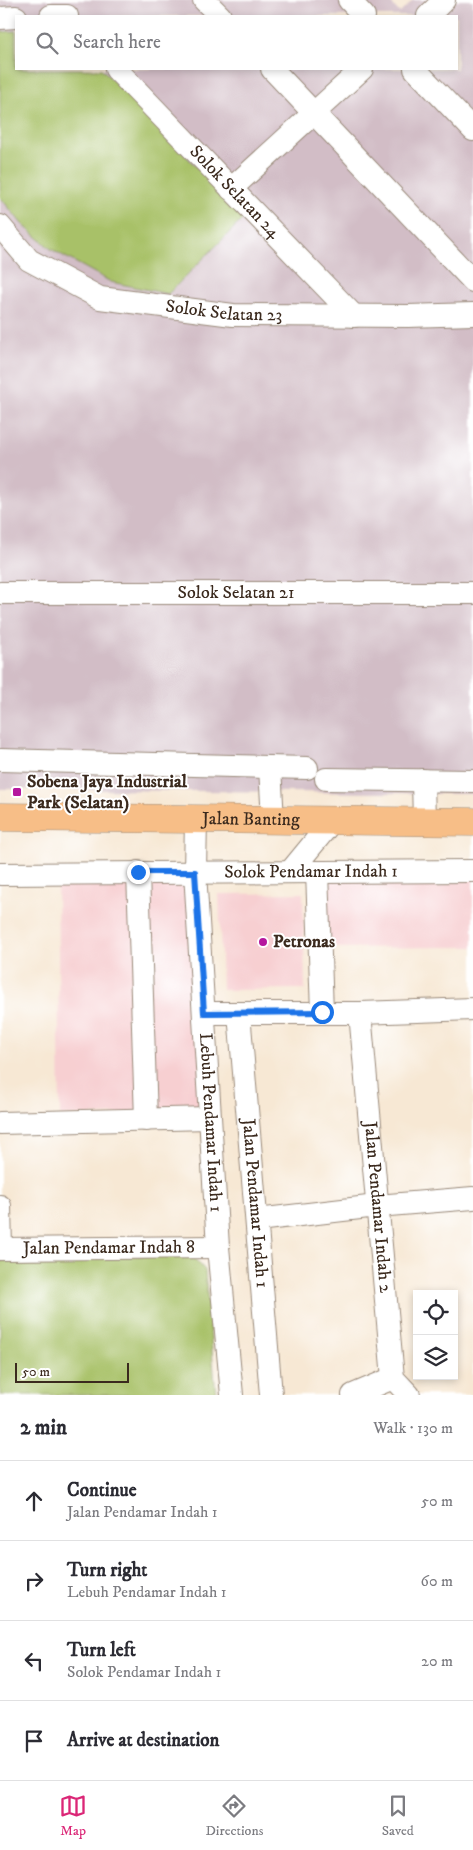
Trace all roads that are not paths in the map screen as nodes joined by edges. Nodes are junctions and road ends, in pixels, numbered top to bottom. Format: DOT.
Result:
graph roads {
  1 [pos="65,0"];
  2 [pos="204,0"];
  3 [pos="349,0"];
  4 [pos="444,0"];
  5 [pos="66,15"];
  6 [pos="219,15"];
  7 [pos="363,15"];
  8 [pos="429,15"];
  9 [pos="15,17"];
  10 [pos="0,18"];
  11 [pos="117,70"];
  12 [pos="273,70"];
  13 [pos="361,70"];
  14 [pos="416,70"];
  15 [pos="314,112"];
  16 [pos="473,130"];
  17 [pos="231,189"];
  18 [pos="0,226"];
  19 [pos="473,281"];
  20 [pos="473,314"];
  21 [pos="354,316"];
  22 [pos="0,593"];
  23 [pos="473,593"];
  24 [pos="0,760"];
  25 [pos="270,767"];
  26 [pos="423,780"];
  27 [pos="473,780"];
  28 [pos="0,817"];
  29 [pos="196,819"];
  30 [pos="273,821"];
  31 [pos="332,821"];
  32 [pos="424,822"];
  33 [pos="473,822"];
  34 [pos="473,871"];
  35 [pos="138,872"];
  36 [pos="195,872"];
  37 [pos="290,872"];
  38 [pos="317,872"];
  39 [pos="0,874"];
  40 [pos="473,1009"];
  41 [pos="322,1012"];
  42 [pos="204,1013"];
  43 [pos="240,1013"];
  44 [pos="360,1013"];
  45 [pos="210,1118"];
  46 [pos="146,1120"];
  47 [pos="0,1123"];
  48 [pos="473,1198"];
  49 [pos="0,1206"];
  50 [pos="377,1206"];
  51 [pos="257,1220"];
  52 [pos="218,1247"];
  53 [pos="1,1249"];
  54 [pos="393,1378"];
  55 [pos="232,1395"];
  56 [pos="271,1395"];
  57 [pos="353,1395"];
  58 [pos="409,1395"];
  1 -- 5 [label="street"];
  2 -- 6 [label="street"];
  3 -- 7 [label="street"];
  4 -- 8 [label="street"];
  9 -- 10 [label="street"];
  11 -- 17 [label="street, Solok Selatan 24"];
  12 -- 15 [label="street"];
  13 -- 15 [label="street"];
  14 -- 16 [label="street"];
  15 -- 17 [label="street"];
  15 -- 19 [label="street"];
  17 -- 21 [label="street, Solok Selatan 24"];
  18 -- 21 [label="street, Solok Selatan 23"];
  20 -- 21 [label="street, Solok Selatan 23"];
  22 -- 23 [label="street, Solok Selatan 21"];
  24 -- 25 [label="street"];
  25 -- 26 [label="street"];
  25 -- 30 [label="street"];
  26 -- 27 [label="street"];
  26 -- 32 [label="street"];
  28 -- 29 [label="main road, Jalan Banting"];
  29 -- 30 [label="main road, Jalan Banting"];
  29 -- 36 [label="street, Lebuh Pendamar Indah 1"];
  30 -- 31 [label="main road, Jalan Banting"];
  31 -- 32 [label="main road, Jalan Banting"];
  31 -- 37 [label="street"];
  32 -- 33 [label="main road, Jalan Banting"];
  34 -- 38 [label="street, Solok Pendamar Indah 1"];
  35 -- 36 [label="street, Solok Pendamar Indah 1"];
  35 -- 39 [label="street, Solok Pendamar Indah 1"];
  35 -- 46 [label="street"];
  36 -- 37 [label="street, Solok Pendamar Indah 1"];
  36 -- 42 [label="street, Lebuh Pendamar Indah 1"];
  37 -- 38 [label="street, Solok Pendamar Indah 1"];
  38 -- 41 [label="street"];
  40 -- 44 [label="street"];
  41 -- 43 [label="street"];
  41 -- 44 [label="street"];
  42 -- 43 [label="street"];
  42 -- 45 [label="street, Lebuh Pendamar Indah 1"];
  43 -- 51 [label="street, Jalan Pendamar Indah 1"];
  44 -- 50 [label="street, Jalan Pendamar Indah 2"];
  45 -- 46 [label="street"];
  45 -- 52 [label="street, Lebuh Pendamar Indah 1"];
  46 -- 47 [label="street"];
  48 -- 50 [label="street"];
  49 -- 53 [label="street"];
  50 -- 51 [label="street"];
  50 -- 54 [label="street, Jalan Pendamar Indah 2"];
  51 -- 56 [label="street, Jalan Pendamar Indah 1"];
  52 -- 53 [label="street, Jalan Pendamar Indah 8"];
  52 -- 55 [label="street, Lebuh Pendamar Indah 1"];
  54 -- 57 [label="street"];
  54 -- 58 [label="street"];
}
